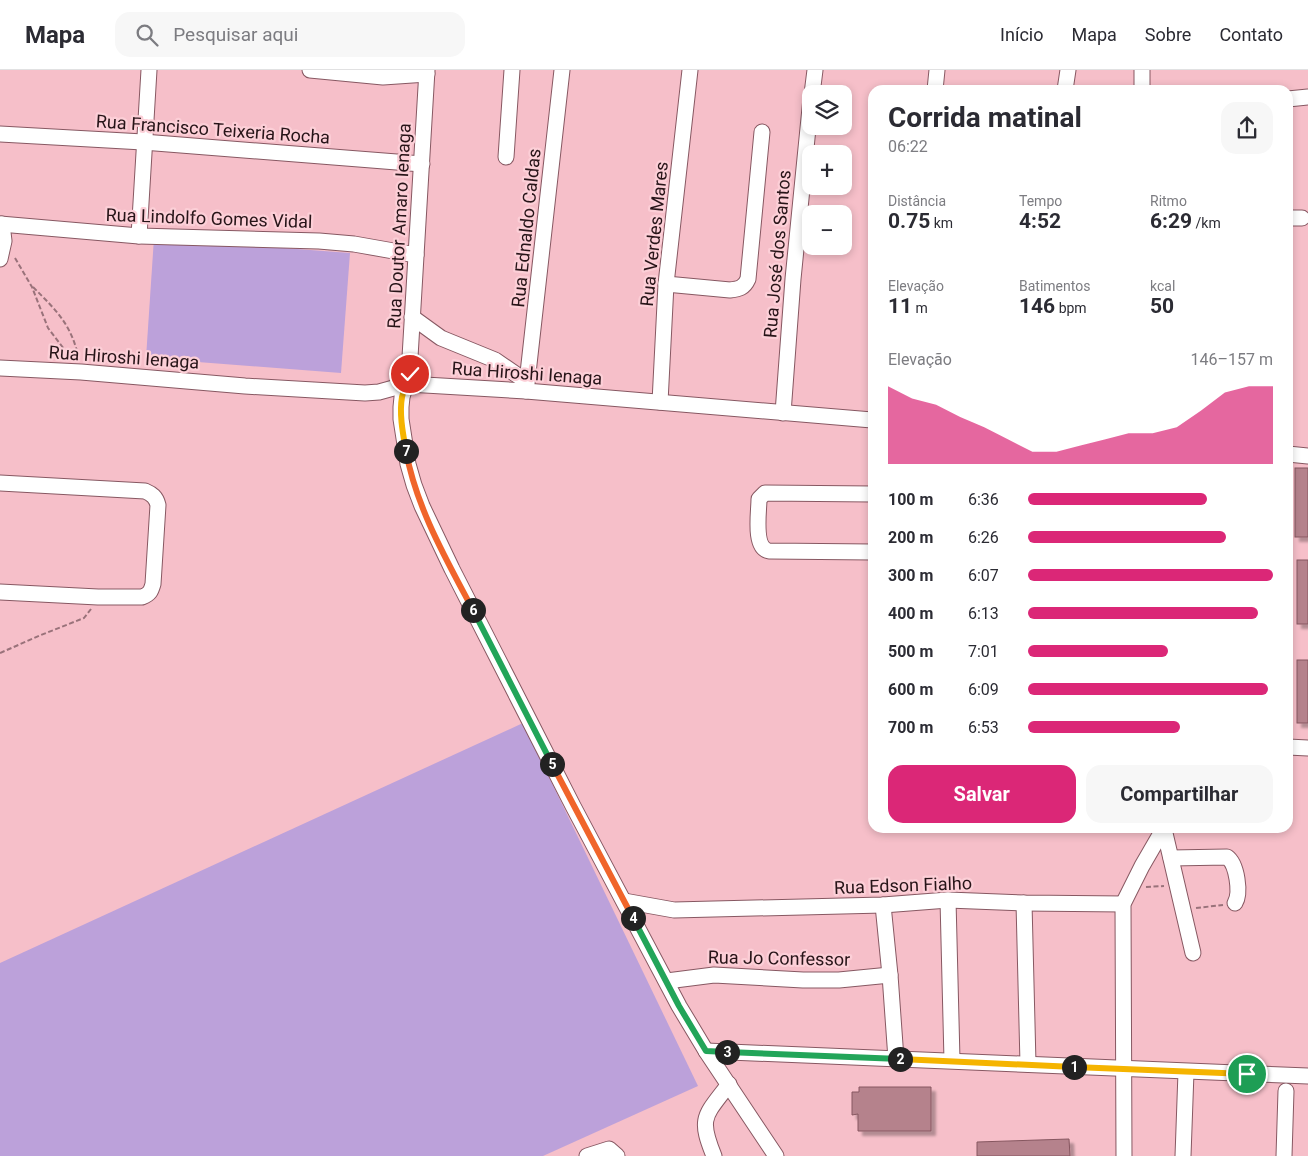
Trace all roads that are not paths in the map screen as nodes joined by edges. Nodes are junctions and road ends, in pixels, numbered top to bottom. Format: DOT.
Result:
graph roads {
  1 [pos="149,70"];
  2 [pos="310,70"];
  3 [pos="512,70"];
  4 [pos="562,70"];
  5 [pos="690,70"];
  6 [pos="815,70"];
  7 [pos="937,70"];
  8 [pos="1068,70"];
  9 [pos="1142,70"];
  10 [pos="427,72"];
  11 [pos="813,85"];
  12 [pos="936,85"];
  13 [pos="1066,85"];
  14 [pos="1142,85"];
  15 [pos="1308,97"];
  16 [pos="1293,98"];
  17 [pos="762,132"];
  18 [pos="0,134"];
  19 [pos="807,135"];
  20 [pos="143,142"];
  21 [pos="506,157"];
  22 [pos="422,164"];
  23 [pos="1,224"];
  24 [pos="139,236"];
  25 [pos="416,255"];
  26 [pos="0,259"];
  27 [pos="666,284"];
  28 [pos="412,317"];
  29 [pos="0,368"];
  30 [pos="408,384"];
  31 [pos="527,386"];
  32 [pos="660,402"];
  33 [pos="783,413"];
  34 [pos="868,420"];
  35 [pos="1293,454"];
  36 [pos="1308,456"];
  37 [pos="0,483"];
  38 [pos="868,494"];
  39 [pos="868,552"];
  40 [pos="0,592"];
  41 [pos="1293,747"];
  42 [pos="1308,748"];
  43 [pos="1161,833"];
  44 [pos="1165,833"];
  45 [pos="1171,858"];
  46 [pos="948,900"];
  47 [pos="624,901"];
  48 [pos="1024,903"];
  49 [pos="1235,903"];
  50 [pos="1124,904"];
  51 [pos="883,905"];
  52 [pos="1193,953"];
  53 [pos="890,975"];
  54 [pos="667,982"];
  55 [pos="706,1051"];
  56 [pos="896,1059"];
  57 [pos="952,1060"];
  58 [pos="1028,1064"];
  59 [pos="1123,1069"];
  60 [pos="1186,1072"];
  61 [pos="1308,1076"];
  62 [pos="729,1084"];
  63 [pos="1286,1091"];
  64 [pos="587,1156"];
  65 [pos="618,1156"];
  66 [pos="714,1156"];
  67 [pos="776,1156"];
  68 [pos="1124,1156"];
  69 [pos="1183,1156"];
  70 [pos="1284,1156"];
  1 -- 20 [label="street"];
  2 -- 10 [label="street"];
  3 -- 21 [label="street"];
  4 -- 31 [label="street, Rua Ednaldo Caldas"];
  5 -- 27 [label="street, Rua Verdes Mares"];
  6 -- 11 [label="street"];
  7 -- 12 [label="street"];
  8 -- 13 [label="street"];
  9 -- 14 [label="street"];
  10 -- 22 [label="street, Rua Doutor Amaro Ienaga"];
  15 -- 16 [label="street"];
  17 -- 27 [label="street"];
  18 -- 20 [label="street, Rua Francisco Teixeria Rocha"];
  19 -- 33 [label="street, Rua José dos Santos"];
  20 -- 22 [label="street, Rua Francisco Teixeria Rocha"];
  20 -- 24 [label="street"];
  22 -- 25 [label="street, Rua Doutor Amaro Ienaga"];
  23 -- 24 [label="street, Rua Lindolfo Gomes Vidal"];
  23 -- 26 [label="street"];
  24 -- 25 [label="street, Rua Lindolfo Gomes Vidal"];
  25 -- 28 [label="street, Rua Doutor Amaro Ienaga"];
  27 -- 32 [label="street, Rua Verdes Mares"];
  28 -- 30 [label="street, Rua Doutor Amaro Ienaga"];
  28 -- 31 [label="street"];
  29 -- 30 [label="street, Rua Hiroshi Ienaga"];
  30 -- 31 [label="street, Rua Hiroshi Ienaga"];
  30 -- 47 [label="street, Rua Doutor Amaro Ienaga"];
  31 -- 32 [label="street, Rua Hiroshi Ienaga"];
  32 -- 33 [label="street, Rua Hiroshi Ienaga"];
  33 -- 34 [label="street, Rua Hiroshi Ienaga"];
  35 -- 36 [label="street"];
  37 -- 40 [label="street"];
  38 -- 39 [label="street"];
  41 -- 42 [label="street"];
  43 -- 50 [label="street"];
  44 -- 45 [label="street"];
  45 -- 49 [label="street"];
  45 -- 52 [label="street"];
  46 -- 48 [label="street, Rua Edson Fialho"];
  46 -- 51 [label="street, Rua Edson Fialho"];
  46 -- 57 [label="street"];
  47 -- 51 [label="street, Rua Edson Fialho"];
  47 -- 54 [label="street, Rua Doutor Amaro Ienaga"];
  48 -- 50 [label="street, Rua Edson Fialho"];
  48 -- 58 [label="street"];
  50 -- 59 [label="street"];
  51 -- 53 [label="street"];
  53 -- 54 [label="street, Rua Jo Confessor"];
  53 -- 56 [label="street"];
  54 -- 55 [label="street, Rua Doutor Amaro Ienaga"];
  55 -- 56 [label="street"];
  55 -- 62 [label="street, Rua Doutor Amaro Ienaga"];
  56 -- 57 [label="street"];
  57 -- 58 [label="street"];
  58 -- 59 [label="street"];
  59 -- 60 [label="street"];
  59 -- 68 [label="street"];
  60 -- 61 [label="street"];
  60 -- 69 [label="street"];
  62 -- 66 [label="street"];
  62 -- 67 [label="street, Rua Doutor Amaro Ienaga"];
  63 -- 70 [label="street"];
  64 -- 65 [label="street"];
}
